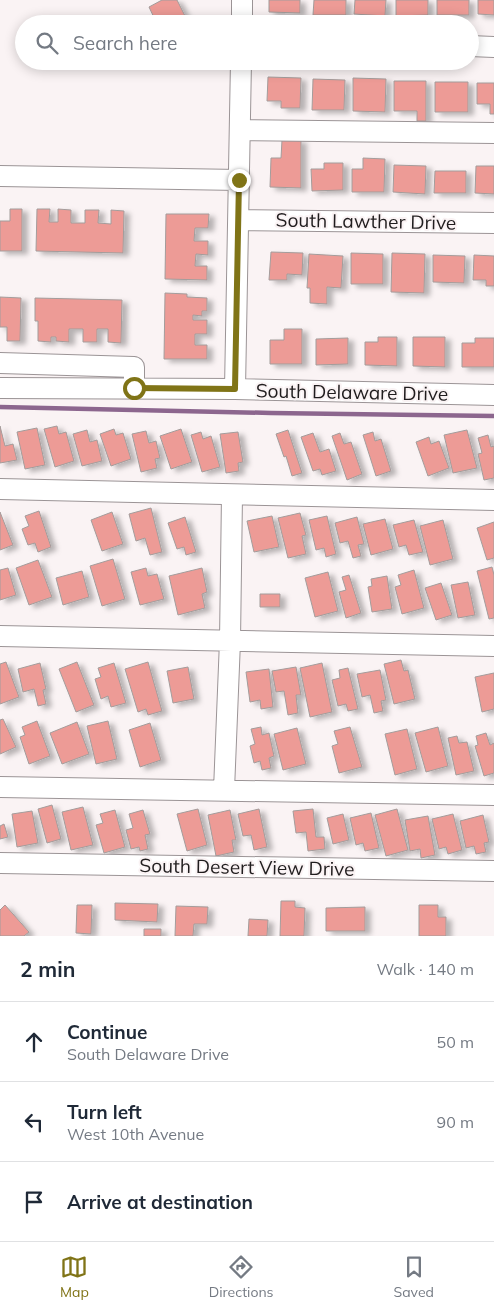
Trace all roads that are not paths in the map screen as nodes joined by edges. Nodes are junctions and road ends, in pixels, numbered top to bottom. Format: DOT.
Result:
graph roads {
  1 [pos="242,0"];
  2 [pos="242,15"];
  3 [pos="479,46"];
  4 [pos="494,47"];
  5 [pos="241,70"];
  6 [pos="240,130"];
  7 [pos="494,133"];
  8 [pos="0,176"];
  9 [pos="239,180"];
  10 [pos="239,220"];
  11 [pos="494,223"];
  12 [pos="0,363"];
  13 [pos="0,388"];
  14 [pos="134,388"];
  15 [pos="235,389"];
  16 [pos="494,395"];
  17 [pos="0,490"];
  18 [pos="232,495"];
  19 [pos="494,500"];
  20 [pos="0,636"];
  21 [pos="230,641"];
  22 [pos="494,646"];
  23 [pos="0,787"];
  24 [pos="224,790"];
  25 [pos="494,794"];
  26 [pos="0,863"];
  27 [pos="494,871"];
  1 -- 2 [label="street"];
  3 -- 4 [label="street"];
  5 -- 6 [label="street"];
  6 -- 7 [label="street"];
  6 -- 9 [label="street"];
  8 -- 9 [label="street"];
  9 -- 10 [label="street"];
  10 -- 11 [label="street, South Lawther Drive"];
  10 -- 15 [label="street"];
  12 -- 14 [label="street"];
  13 -- 14 [label="street, South Delaware Drive"];
  14 -- 15 [label="street, South Delaware Drive"];
  15 -- 16 [label="street, South Delaware Drive"];
  17 -- 18 [label="street"];
  18 -- 19 [label="street"];
  18 -- 21 [label="street"];
  20 -- 21 [label="street"];
  21 -- 22 [label="street"];
  21 -- 24 [label="street"];
  23 -- 24 [label="street"];
  24 -- 25 [label="street"];
  26 -- 27 [label="street, South Desert View Drive"];
}
